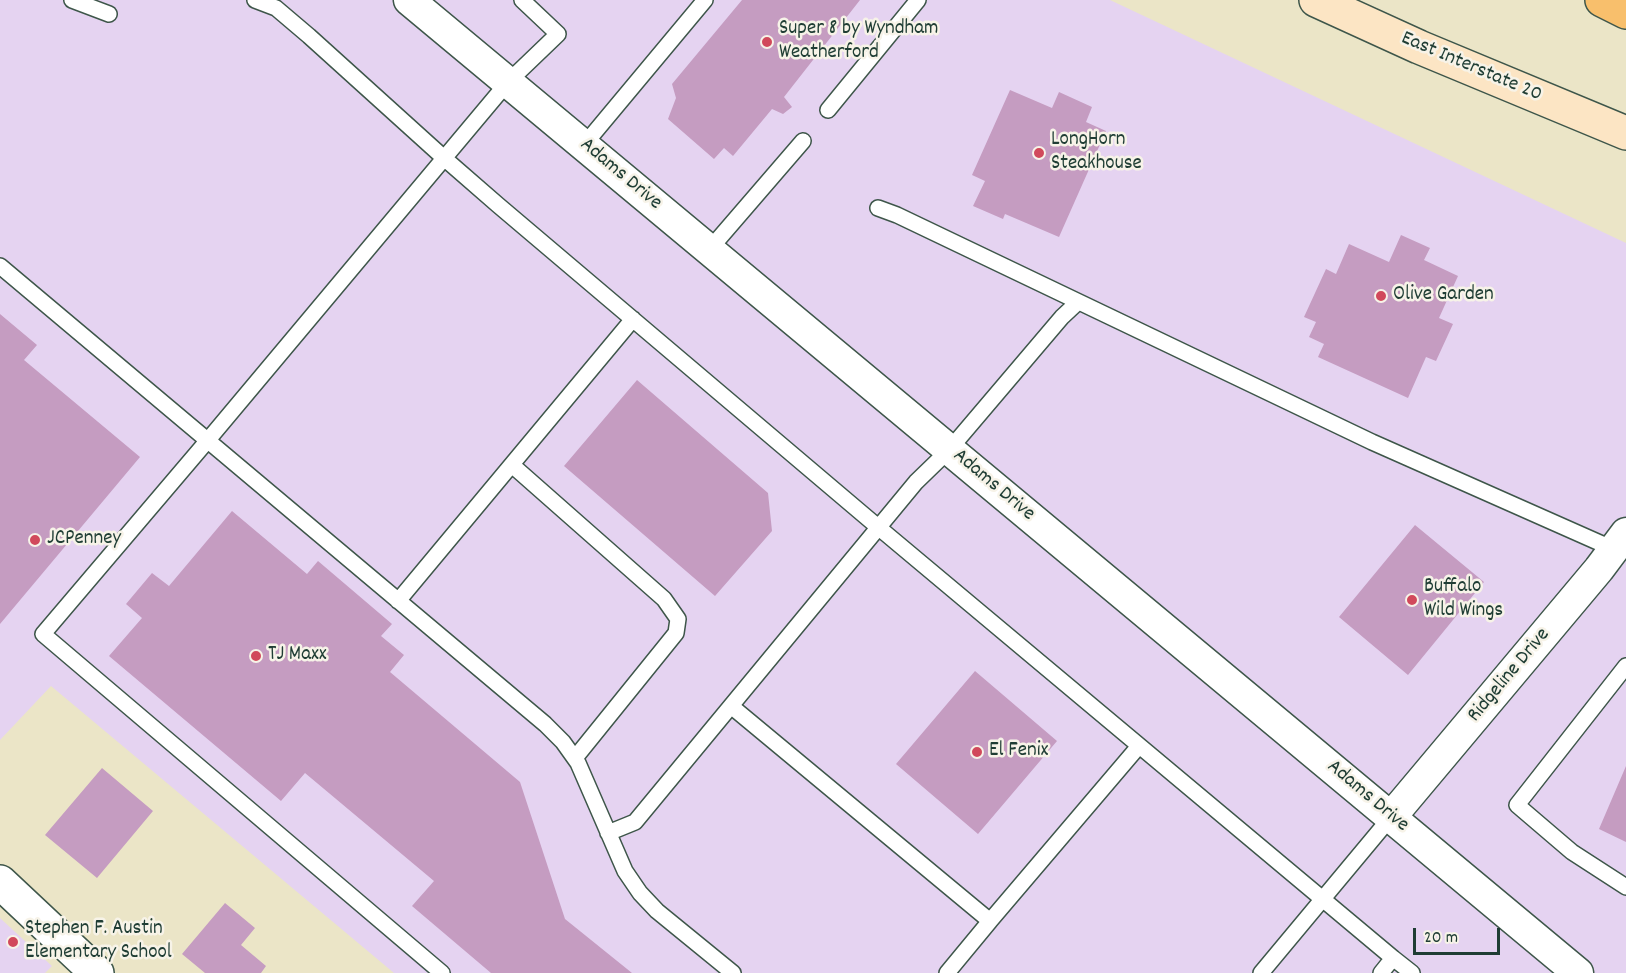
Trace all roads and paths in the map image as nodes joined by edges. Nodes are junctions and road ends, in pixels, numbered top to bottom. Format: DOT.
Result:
graph roads {
  1 [pos="72,0"];
  2 [pos="255,0"];
  3 [pos="409,0"];
  4 [pos="522,0"];
  5 [pos="705,0"];
  6 [pos="918,0"];
  7 [pos="1316,0"];
  8 [pos="1602,0"];
  9 [pos="1626,12"];
  10 [pos="109,14"];
  11 [pos="508,82"];
  12 [pos="828,110"];
  13 [pos="1626,133"];
  14 [pos="803,141"];
  15 [pos="584,145"];
  16 [pos="444,158"];
  17 [pos="879,208"];
  18 [pos="709,250"];
  19 [pos="0,266"];
  20 [pos="1077,303"];
  21 [pos="633,320"];
  22 [pos="208,440"];
  23 [pos="949,450"];
  24 [pos="512,465"];
  25 [pos="878,528"];
  26 [pos="1622,546"];
  27 [pos="398,601"];
  28 [pos="1626,666"];
  29 [pos="731,706"];
  30 [pos="1139,746"];
  31 [pos="575,758"];
  32 [pos="1391,817"];
  33 [pos="608,833"];
  34 [pos="0,882"];
  35 [pos="1626,887"];
  36 [pos="1323,899"];
  37 [pos="990,921"];
  38 [pos="1393,958"];
  39 [pos="97,973"];
  40 [pos="442,973"];
  41 [pos="733,973"];
  42 [pos="947,973"];
  43 [pos="1261,973"];
  44 [pos="1381,973"];
  45 [pos="1412,973"];
  46 [pos="1578,973"];
  1 -- 10 [label="lane"];
  2 -- 16 [label="lane"];
  3 -- 11 [label="street, Adams Drive"];
  4 -- 11 [label="lane"];
  5 -- 15 [label="lane"];
  6 -- 12 [label="lane"];
  7 -- 13 [label="main road, East Interstate 20"];
  8 -- 9 [label="highway"];
  11 -- 15 [label="street, Adams Drive"];
  11 -- 16 [label="lane"];
  14 -- 18 [label="lane"];
  15 -- 18 [label="street, Adams Drive"];
  16 -- 21 [label="lane"];
  16 -- 22 [label="lane"];
  17 -- 20 [label="lane"];
  18 -- 23 [label="street, Adams Drive"];
  19 -- 22 [label="lane"];
  20 -- 23 [label="lane"];
  20 -- 26 [label="lane"];
  21 -- 24 [label="lane"];
  21 -- 25 [label="lane"];
  22 -- 27 [label="lane"];
  22 -- 40 [label="lane"];
  23 -- 25 [label="lane"];
  23 -- 32 [label="street, Adams Drive"];
  24 -- 27 [label="lane"];
  24 -- 31 [label="lane"];
  25 -- 29 [label="lane"];
  25 -- 30 [label="lane"];
  26 -- 32 [label="street, Ridgeline Drive"];
  27 -- 31 [label="lane"];
  28 -- 35 [label="lane"];
  29 -- 33 [label="lane"];
  29 -- 37 [label="lane"];
  30 -- 36 [label="lane"];
  30 -- 37 [label="lane"];
  31 -- 33 [label="lane"];
  32 -- 36 [label="lane"];
  32 -- 46 [label="street, Adams Drive"];
  33 -- 41 [label="lane"];
  34 -- 39 [label="street"];
  36 -- 38 [label="lane"];
  36 -- 43 [label="lane"];
  37 -- 42 [label="lane"];
  38 -- 44 [label="lane"];
  38 -- 45 [label="lane"];
}
